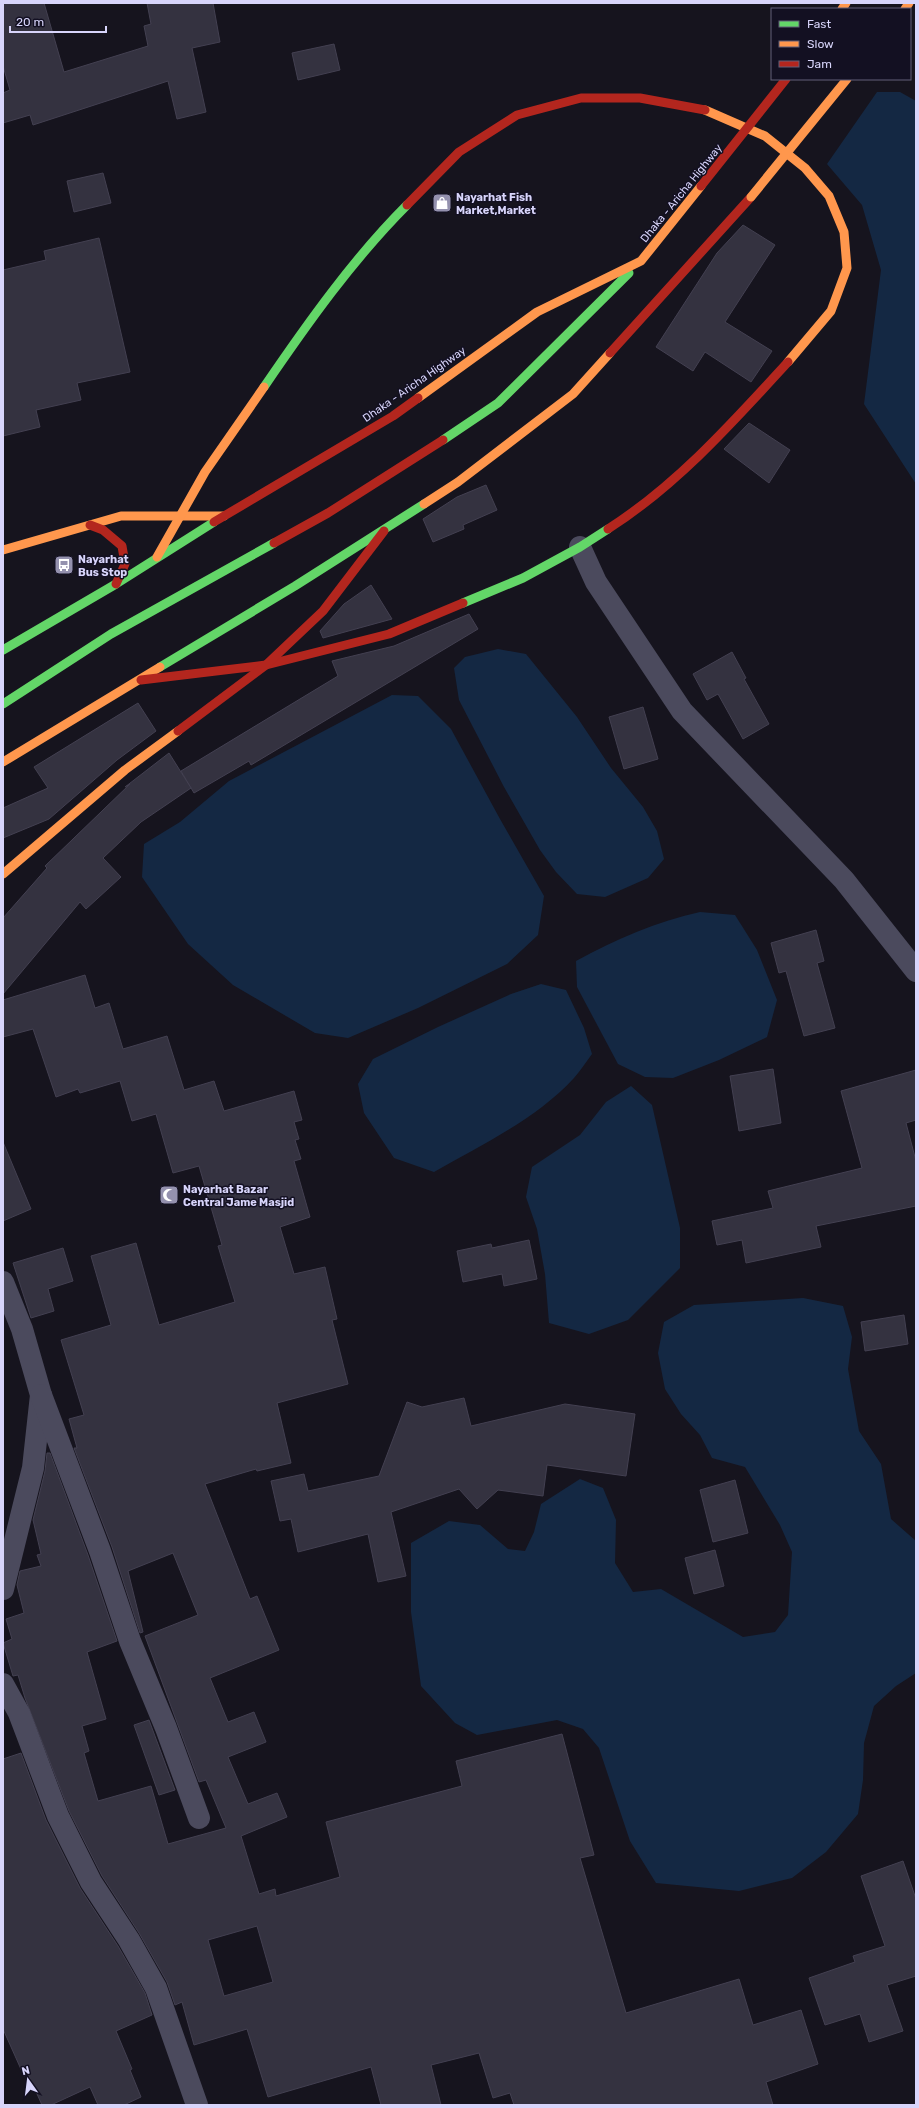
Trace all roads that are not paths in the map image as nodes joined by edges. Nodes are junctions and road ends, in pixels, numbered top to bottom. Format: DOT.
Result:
graph roads {
  1 [pos="785,80"];
  2 [pos="846,80"];
  3 [pos="641,261"];
  4 [pos="181,515"];
  5 [pos="224,516"];
  6 [pos="90,524"];
  7 [pos="387,526"];
  8 [pos="580,547"];
  9 [pos="3,550"];
  10 [pos="157,558"];
  11 [pos="116,584"];
  12 [pos="3,650"];
  13 [pos="266,665"];
  14 [pos="141,680"];
  15 [pos="3,704"];
  16 [pos="3,762"];
  17 [pos="3,874"];
  18 [pos="916,971"];
  19 [pos="3,1282"];
  20 [pos="41,1395"];
  21 [pos="3,1589"];
  22 [pos="3,1684"];
  23 [pos="199,1818"];
  24 [pos="197,2105"];
  1 -- 3 [label="main road, Dhaka - Aricha Highway, bridge"];
  2 -- 7 [label="main road, bridge"];
  3 -- 5 [label="main road, Dhaka - Aricha Highway"];
  3 -- 15 [label="main road"];
  4 -- 5 [label="main road"];
  4 -- 6 [label="main road"];
  4 -- 8 [label="main road"];
  4 -- 10 [label="main road"];
  5 -- 10 [label="main road, Dhaka - Aricha Highway"];
  6 -- 9 [label="main road"];
  6 -- 11 [label="main road"];
  7 -- 13 [label="main road"];
  7 -- 14 [label="main road"];
  8 -- 13 [label="main road"];
  8 -- 18 [label="street"];
  10 -- 11 [label="main road, Dhaka - Aricha Highway"];
  11 -- 12 [label="main road, Dhaka - Aricha Highway"];
  13 -- 14 [label="main road"];
  13 -- 17 [label="main road"];
  14 -- 16 [label="main road"];
  19 -- 20 [label="street"];
  20 -- 21 [label="street"];
  20 -- 23 [label="street"];
  22 -- 24 [label="street"];
}
